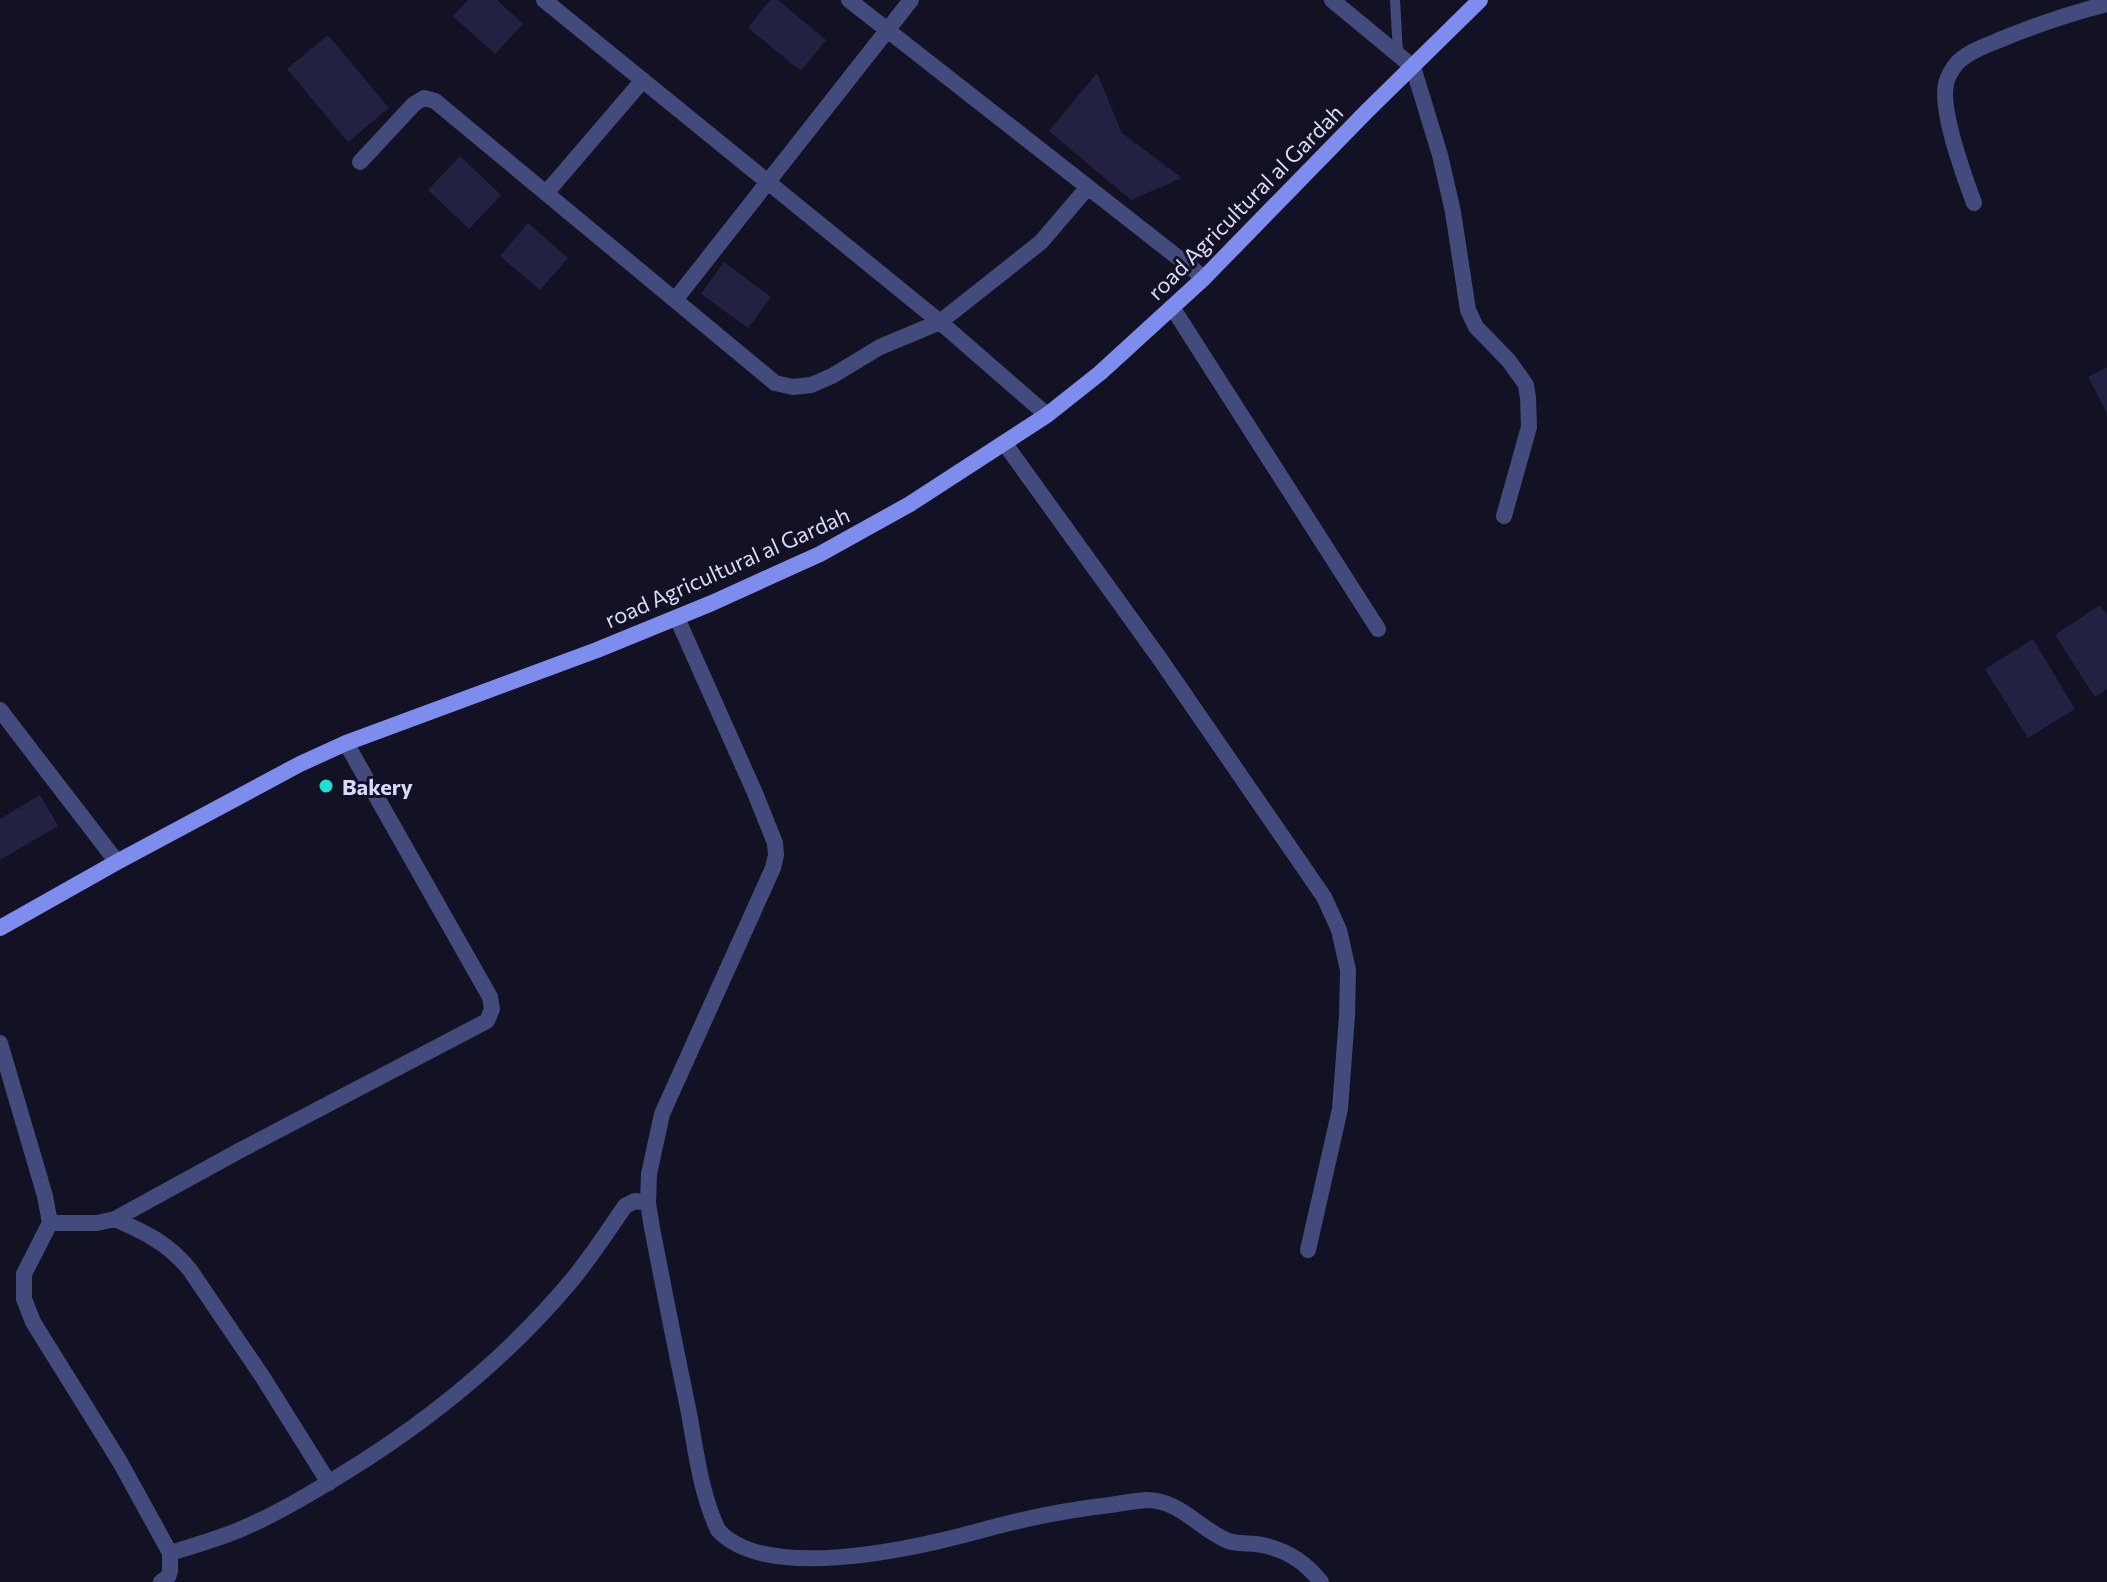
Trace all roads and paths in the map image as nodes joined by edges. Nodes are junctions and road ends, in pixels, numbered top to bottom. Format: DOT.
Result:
graph roads {
  1 [pos="544,0"];
  2 [pos="849,0"];
  3 [pos="911,0"];
  4 [pos="1332,0"];
  5 [pos="1395,0"];
  6 [pos="1480,0"];
  7 [pos="2107,4"];
  8 [pos="886,30"];
  9 [pos="1398,53"];
  10 [pos="1413,67"];
  11 [pos="643,80"];
  12 [pos="360,162"];
  13 [pos="768,183"];
  14 [pos="1088,187"];
  15 [pos="547,192"];
  16 [pos="1974,203"];
  17 [pos="1204,278"];
  18 [pos="675,300"];
  19 [pos="1172,307"];
  20 [pos="940,322"];
  21 [pos="1047,415"];
  22 [pos="1005,444"];
  23 [pos="1504,516"];
  24 [pos="677,618"];
  25 [pos="1378,629"];
  26 [pos="0,710"];
  27 [pos="346,743"];
  28 [pos="117,862"];
  29 [pos="0,928"];
  30 [pos="0,1043"];
  31 [pos="648,1203"];
  32 [pos="115,1219"];
  33 [pos="50,1223"];
  34 [pos="1308,1250"];
  35 [pos="329,1483"];
  36 [pos="170,1553"];
  37 [pos="757,1567"];
  38 [pos="822,1574"];
  39 [pos="161,1582"];
  40 [pos="1321,1582"];
  1 -- 11 [label="street"];
  2 -- 8 [label="street"];
  3 -- 8 [label="street"];
  4 -- 9 [label="street"];
  5 -- 9 [label="lane"];
  6 -- 10 [label="main road, road Agricultural al Gardah"];
  7 -- 16 [label="street"];
  8 -- 13 [label="street"];
  8 -- 14 [label="street"];
  9 -- 10 [label="street"];
  10 -- 17 [label="main road, road Agricultural al Gardah"];
  10 -- 23 [label="street"];
  11 -- 13 [label="street"];
  11 -- 15 [label="street"];
  12 -- 15 [label="street"];
  13 -- 18 [label="street"];
  13 -- 20 [label="street"];
  14 -- 17 [label="street"];
  14 -- 20 [label="street"];
  15 -- 18 [label="street"];
  17 -- 19 [label="main road, road Agricultural al Gardah"];
  18 -- 20 [label="street"];
  19 -- 21 [label="main road, road Agricultural al Gardah"];
  19 -- 25 [label="street"];
  20 -- 21 [label="street"];
  21 -- 22 [label="main road, road Agricultural al Gardah"];
  22 -- 24 [label="main road, road Agricultural al Gardah"];
  22 -- 34 [label="street"];
  24 -- 27 [label="main road, road Agricultural al Gardah"];
  24 -- 31 [label="street"];
  26 -- 28 [label="street"];
  27 -- 28 [label="main road, road Agricultural al Gardah"];
  27 -- 32 [label="street"];
  28 -- 29 [label="main road, road Agricultural al Gardah"];
  30 -- 33 [label="street"];
  31 -- 35 [label="street"];
  31 -- 37 [label="street"];
  32 -- 33 [label="street"];
  32 -- 35 [label="street"];
  33 -- 36 [label="street"];
  35 -- 36 [label="street"];
  36 -- 39 [label="street"];
  38 -- 40 [label="street"];
}
